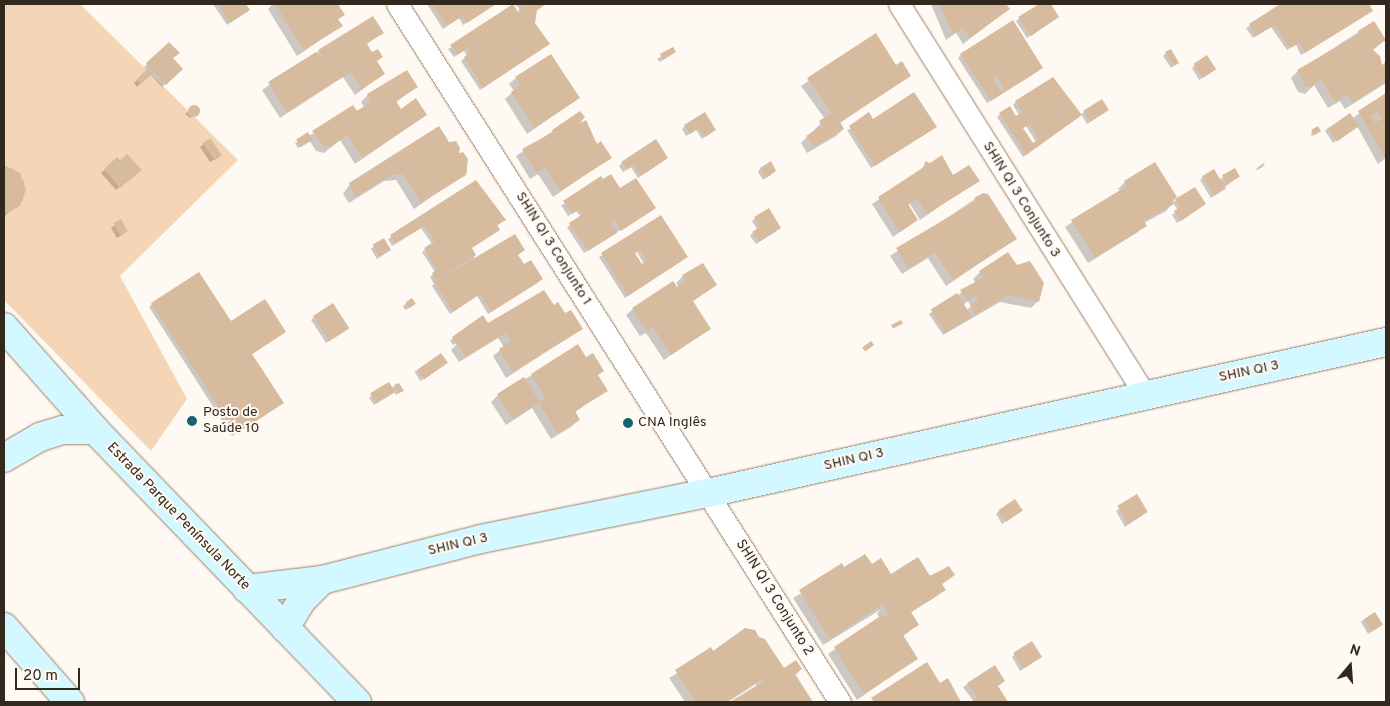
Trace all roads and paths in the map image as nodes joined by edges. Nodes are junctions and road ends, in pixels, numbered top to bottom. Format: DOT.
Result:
graph roads {
  1 [pos="398,4"];
  2 [pos="899,4"];
  3 [pos="4,327"];
  4 [pos="1386,342"];
  5 [pos="1145,395"];
  6 [pos="95,430"];
  7 [pos="4,458"];
  8 [pos="708,493"];
  9 [pos="322,580"];
  10 [pos="247,589"];
  11 [pos="4,627"];
  12 [pos="285,628"];
  13 [pos="70,702"];
  14 [pos="357,702"];
  15 [pos="840,702"];
  1 -- 8 [label="street, SHIN QI 3 Conjunto 1"];
  2 -- 5 [label="street, SHIN QI 3 Conjunto 3"];
  3 -- 6 [label="street, Estrada Parque Península Norte"];
  4 -- 5 [label="street, SHIN QI 3"];
  5 -- 8 [label="street, SHIN QI 3"];
  6 -- 7 [label="street"];
  6 -- 10 [label="street, Estrada Parque Península Norte"];
  8 -- 9 [label="street, SHIN QI 3"];
  8 -- 15 [label="street, SHIN QI 3 Conjunto 2"];
  9 -- 10 [label="street, SHIN QI 3"];
  9 -- 12 [label="street"];
  10 -- 12 [label="street, Estrada Parque Península Norte"];
  11 -- 13 [label="street"];
  12 -- 14 [label="street, Estrada Parque Península Norte"];
}
